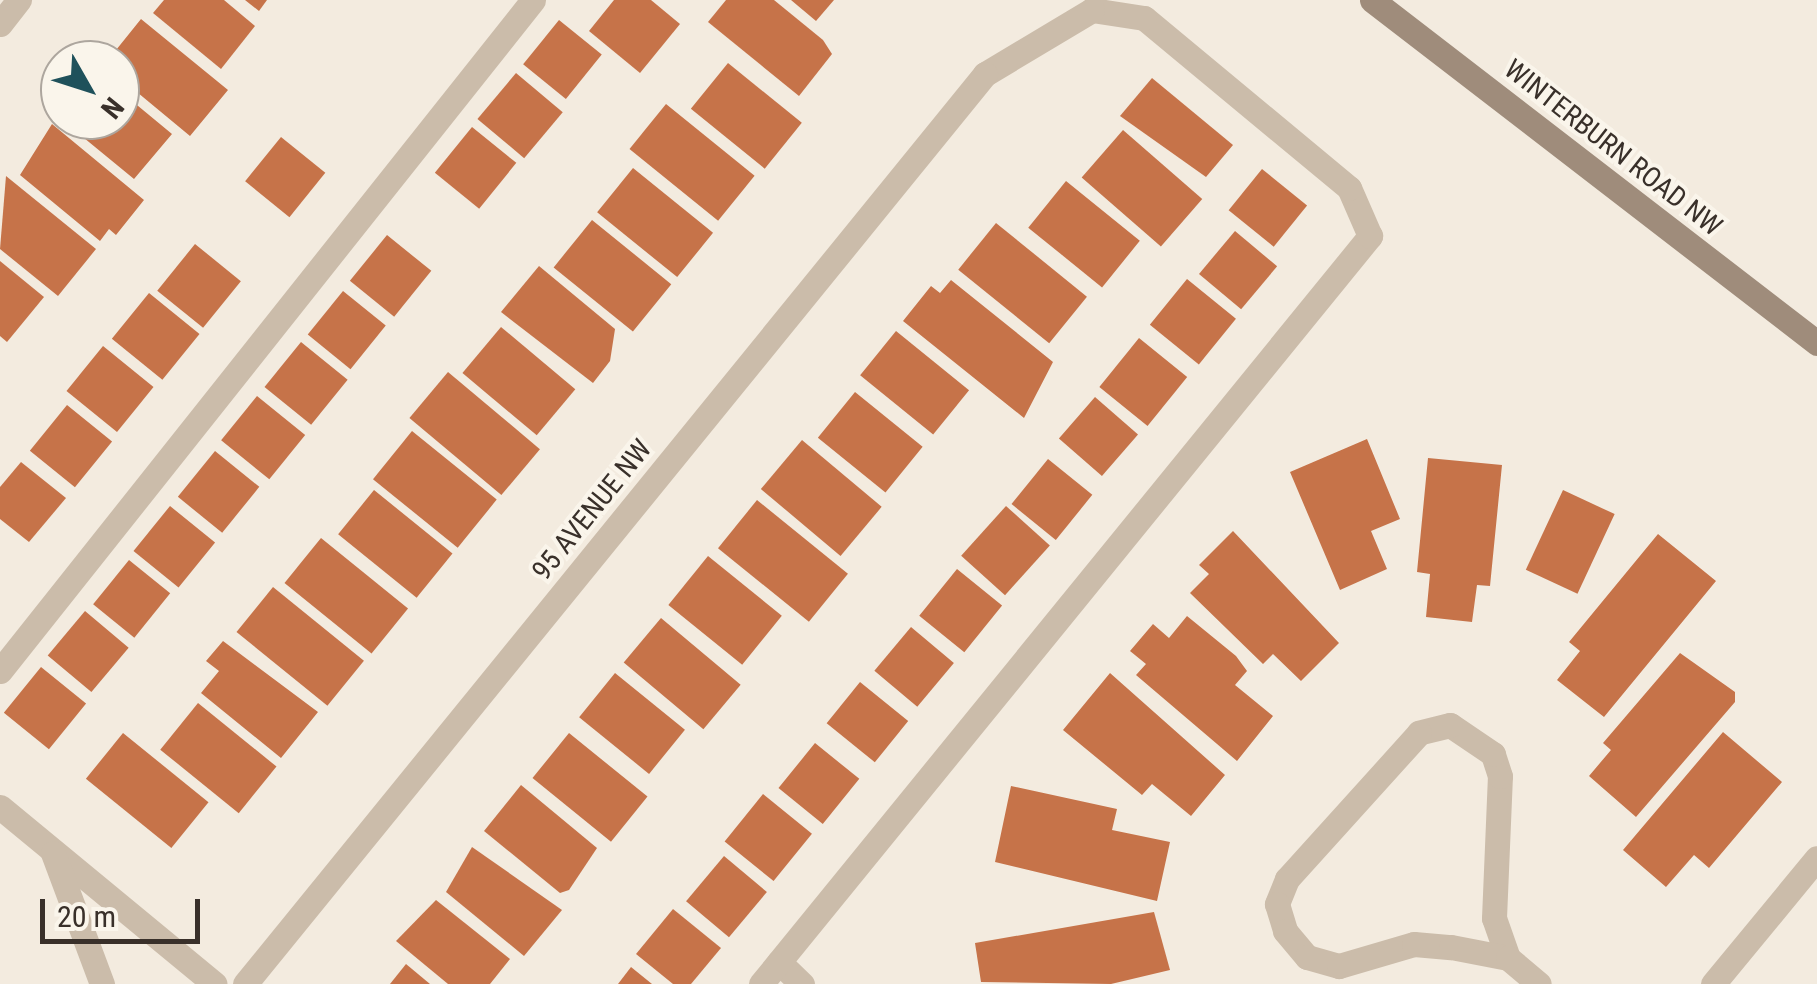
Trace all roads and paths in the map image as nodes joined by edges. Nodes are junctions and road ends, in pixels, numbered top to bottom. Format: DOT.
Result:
graph roads {
  1 [pos="19,0"];
  2 [pos="534,0"];
  3 [pos="1372,0"];
  4 [pos="0,24"];
  5 [pos="1817,343"];
  6 [pos="0,671"];
  7 [pos="0,807"];
  8 [pos="51,848"];
  9 [pos="1817,858"];
  10 [pos="1508,958"];
  11 [pos="780,962"];
  12 [pos="102,984"];
  13 [pos="216,984"];
  14 [pos="245,984"];
  15 [pos="761,984"];
  16 [pos="802,984"];
  17 [pos="1538,984"];
  18 [pos="1713,984"];
  1 -- 4 [label="street"];
  2 -- 6 [label="street"];
  3 -- 5 [label="main road, WINTERBURN ROAD NW"];
  7 -- 8 [label="street"];
  8 -- 12 [label="street"];
  8 -- 13 [label="street"];
  9 -- 18 [label="street"];
  10 -- 10 [label="street"];
  10 -- 17 [label="street"];
  11 -- 14 [label="street, 95 AVENUE NW"];
  11 -- 15 [label="street"];
  11 -- 16 [label="street"];
}
